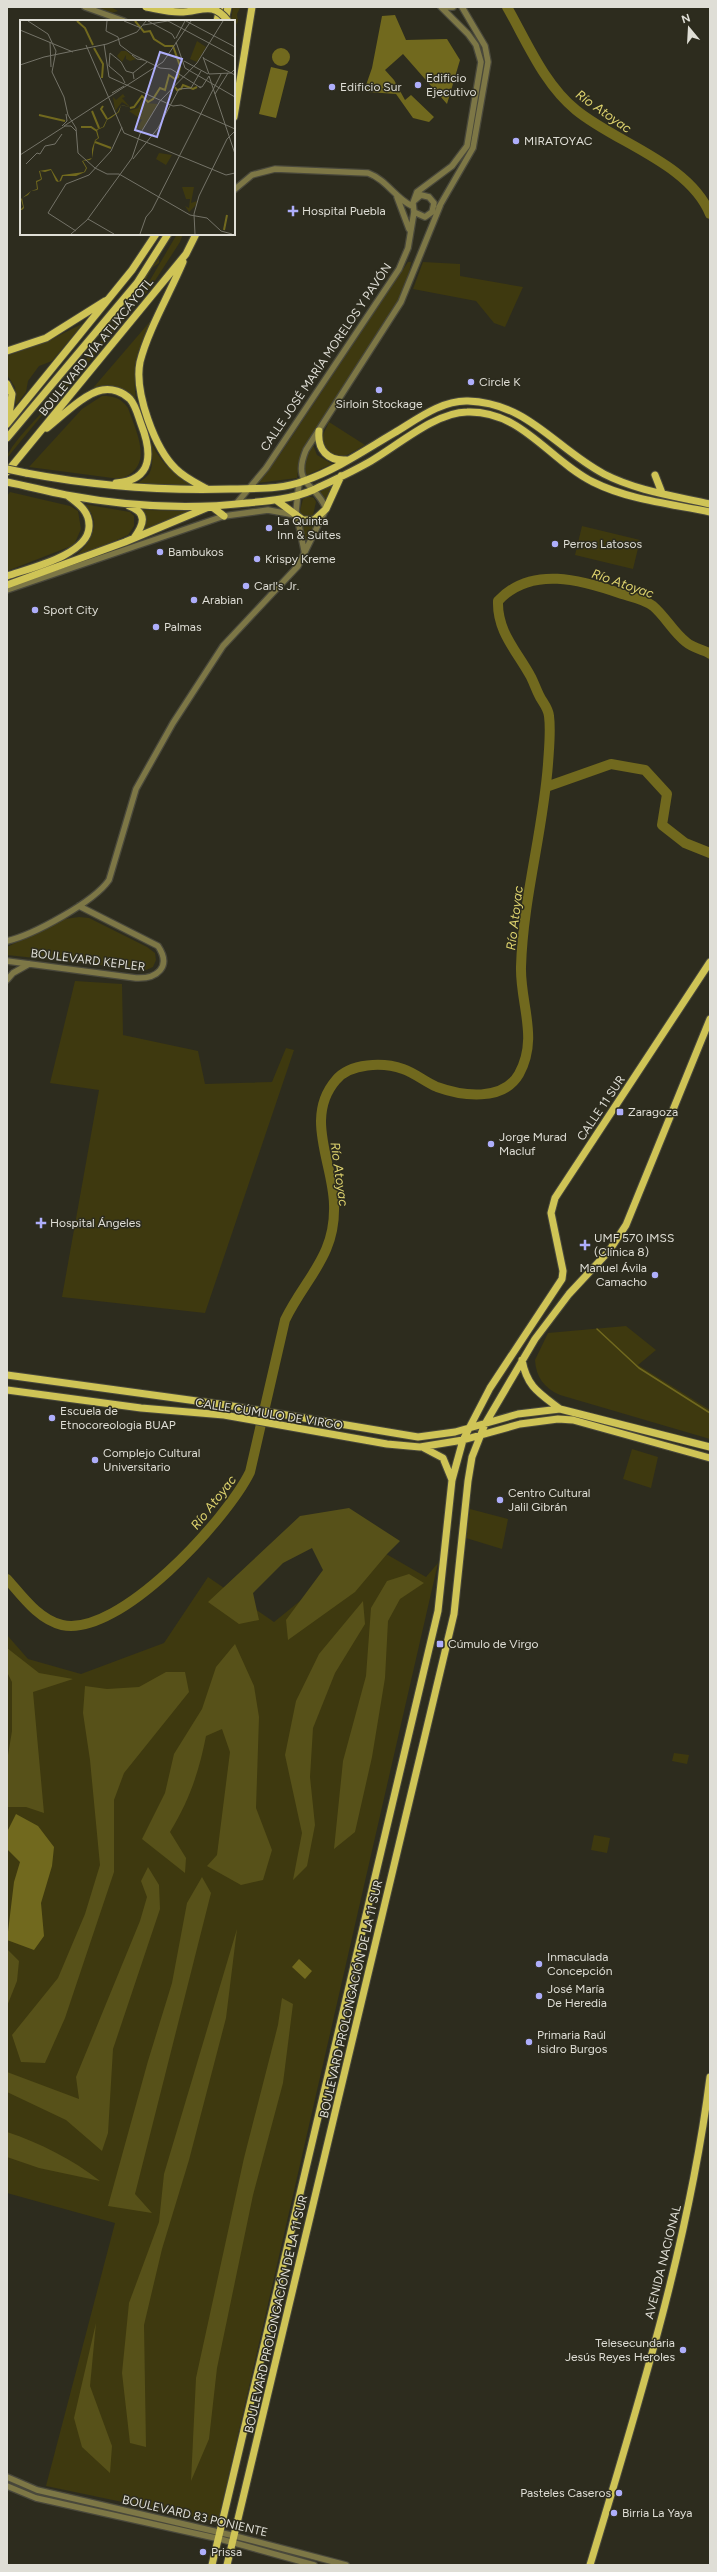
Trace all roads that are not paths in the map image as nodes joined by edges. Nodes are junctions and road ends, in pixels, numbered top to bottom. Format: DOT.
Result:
graph roads {
  1 [pos="85,7"];
  2 [pos="146,7"];
  3 [pos="220,7"];
  4 [pos="228,7"];
  5 [pos="252,7"];
  6 [pos="442,7"];
  7 [pos="453,7"];
  8 [pos="462,7"];
  9 [pos="121,20"];
  10 [pos="217,20"];
  11 [pos="226,20"];
  12 [pos="227,20"];
  13 [pos="235,111"];
  14 [pos="235,189"];
  15 [pos="397,197"];
  16 [pos="413,206"];
  17 [pos="440,206"];
  18 [pos="433,211"];
  19 [pos="434,220"];
  20 [pos="410,231"];
  21 [pos="155,235"];
  22 [pos="167,235"];
  23 [pos="196,235"];
  24 [pos="186,254"];
  25 [pos="110,298"];
  26 [pos="7,351"];
  27 [pos="7,384"];
  28 [pos="7,424"];
  29 [pos="319,431"];
  30 [pos="36,437"];
  31 [pos="7,438"];
  32 [pos="354,457"];
  33 [pos="7,470"];
  34 [pos="655,475"];
  35 [pos="341,476"];
  36 [pos="7,482"];
  37 [pos="302,482"];
  38 [pos="78,483"];
  39 [pos="249,489"];
  40 [pos="209,490"];
  41 [pos="312,490"];
  42 [pos="662,493"];
  43 [pos="66,495"];
  44 [pos="299,495"];
  45 [pos="276,500"];
  46 [pos="124,504"];
  47 [pos="236,504"];
  48 [pos="710,504"];
  49 [pos="212,506"];
  50 [pos="326,509"];
  51 [pos="710,512"];
  52 [pos="224,516"];
  53 [pos="297,516"];
  54 [pos="134,538"];
  55 [pos="305,555"];
  56 [pos="7,576"];
  57 [pos="7,585"];
  58 [pos="7,590"];
  59 [pos="79,906"];
  60 [pos="7,941"];
  61 [pos="7,961"];
  62 [pos="710,962"];
  63 [pos="29,964"];
  64 [pos="7,980"];
  65 [pos="710,1020"];
  66 [pos="522,1360"];
  67 [pos="7,1375"];
  68 [pos="70,1384"];
  69 [pos="490,1388"];
  70 [pos="7,1390"];
  71 [pos="502,1392"];
  72 [pos="45,1395"];
  73 [pos="560,1408"];
  74 [pos="485,1424"];
  75 [pos="467,1429"];
  76 [pos="480,1435"];
  77 [pos="463,1440"];
  78 [pos="420,1447"];
  79 [pos="710,1447"];
  80 [pos="710,1458"];
  81 [pos="452,1480"];
  82 [pos="710,2076"];
  83 [pos="7,2477"];
  84 [pos="7,2486"];
  85 [pos="219,2536"];
  86 [pos="234,2539"];
  87 [pos="212,2565"];
  88 [pos="227,2565"];
  89 [pos="314,2565"];
  90 [pos="346,2565"];
  91 [pos="590,2565"];
  1 -- 9 [label="street"];
  2 -- 11 [label="main road, bridge"];
  3 -- 10 [label="main road"];
  4 -- 12 [label="main road"];
  5 -- 13 [label="main road"];
  6 -- 7 [label="street"];
  6 -- 16 [label="street, CALLE JOSÉ MARÍA MORELOS Y PAVÓN"];
  8 -- 17 [label="street"];
  14 -- 15 [label="street"];
  15 -- 16 [label="street"];
  15 -- 20 [label="street"];
  16 -- 18 [label="street"];
  16 -- 18 [label="street"];
  16 -- 20 [label="street, CALLE JOSÉ MARÍA MORELOS Y PAVÓN"];
  17 -- 18 [label="street"];
  17 -- 19 [label="street"];
  18 -- 19 [label="street"];
  19 -- 29 [label="street"];
  20 -- 39 [label="street, CALLE JOSÉ MARÍA MORELOS Y PAVÓN"];
  21 -- 25 [label="main road"];
  22 -- 31 [label="main road, BOULEVARD VÍA ATLIXCÁYOTL"];
  23 -- 24 [label="main road, BOULEVARD VÍA ATLIXCÁYOTL"];
  24 -- 30 [label="main road, BOULEVARD VÍA ATLIXCÁYOTL"];
  24 -- 40 [label="main road"];
  25 -- 26 [label="main road"];
  25 -- 28 [label="main road"];
  27 -- 28 [label="main road"];
  29 -- 32 [label="main road"];
  29 -- 37 [label="street"];
  30 -- 33 [label="main road, BOULEVARD VÍA ATLIXCÁYOTL"];
  30 -- 38 [label="main road"];
  32 -- 37 [label="main road"];
  32 -- 42 [label="main road"];
  33 -- 38 [label="main road, bridge"];
  34 -- 42 [label="main road"];
  35 -- 41 [label="main road"];
  35 -- 50 [label="main road"];
  35 -- 51 [label="main road"];
  36 -- 43 [label="main road"];
  37 -- 39 [label="main road"];
  37 -- 41 [label="street"];
  37 -- 44 [label="street"];
  38 -- 40 [label="main road"];
  39 -- 40 [label="main road"];
  39 -- 47 [label="street, CALLE JOSÉ MARÍA MORELOS Y PAVÓN"];
  41 -- 44 [label="main road"];
  41 -- 50 [label="street"];
  42 -- 48 [label="main road"];
  43 -- 46 [label="main road"];
  43 -- 56 [label="main road"];
  44 -- 45 [label="main road"];
  44 -- 53 [label="street"];
  45 -- 47 [label="main road"];
  45 -- 53 [label="main road"];
  46 -- 49 [label="main road"];
  46 -- 54 [label="main road"];
  47 -- 49 [label="main road"];
  49 -- 52 [label="main road"];
  49 -- 54 [label="main road"];
  50 -- 53 [label="main road"];
  50 -- 55 [label="street"];
  52 -- 53 [label="street"];
  52 -- 58 [label="street"];
  53 -- 55 [label="street"];
  54 -- 57 [label="main road"];
  55 -- 59 [label="street"];
  59 -- 60 [label="street, BOULEVARD KEPLER"];
  59 -- 63 [label="street, BOULEVARD KEPLER"];
  61 -- 63 [label="street, BOULEVARD KEPLER"];
  62 -- 69 [label="main road, CALLE 11 SUR"];
  63 -- 64 [label="street"];
  65 -- 66 [label="main road"];
  66 -- 71 [label="main road"];
  66 -- 73 [label="main road"];
  67 -- 68 [label="main road, CALLE CÚMULO DE VIRGO"];
  68 -- 72 [label="main road"];
  68 -- 75 [label="main road, CALLE CÚMULO DE VIRGO"];
  69 -- 71 [label="main road"];
  69 -- 75 [label="main road, CALLE 11 SUR"];
  70 -- 72 [label="main road, CALLE CÚMULO DE VIRGO"];
  71 -- 74 [label="main road"];
  72 -- 78 [label="main road, CALLE CÚMULO DE VIRGO"];
  73 -- 74 [label="main road, CALLE CÚMULO DE VIRGO"];
  73 -- 79 [label="main road"];
  74 -- 75 [label="main road, CALLE CÚMULO DE VIRGO"];
  74 -- 76 [label="main road"];
  75 -- 77 [label="main road, CALLE 11 SUR"];
  76 -- 77 [label="main road, CALLE CÚMULO DE VIRGO"];
  76 -- 80 [label="main road, CALLE CÚMULO DE VIRGO"];
  76 -- 86 [label="main road, BOULEVARD PROLONGACIÓN DE LA 11 SUR"];
  77 -- 78 [label="main road, CALLE CÚMULO DE VIRGO"];
  77 -- 81 [label="main road, BOULEVARD PROLONGACIÓN DE LA 11 SUR"];
  78 -- 81 [label="main road"];
  81 -- 85 [label="main road, BOULEVARD PROLONGACIÓN DE LA 11 SUR"];
  82 -- 91 [label="main road, AVENIDA NACIONAL"];
  83 -- 85 [label="street, BOULEVARD 83 PONIENTE"];
  84 -- 85 [label="street, BOULEVARD 83 PONIENTE"];
  85 -- 86 [label="street, BOULEVARD 83 PONIENTE"];
  85 -- 87 [label="main road, BOULEVARD PROLONGACIÓN DE LA 11 SUR"];
  86 -- 88 [label="main road, BOULEVARD PROLONGACIÓN DE LA 11 SUR"];
  86 -- 89 [label="street, BOULEVARD 83 PONIENTE"];
  86 -- 90 [label="street, BOULEVARD 83 PONIENTE"];
}
